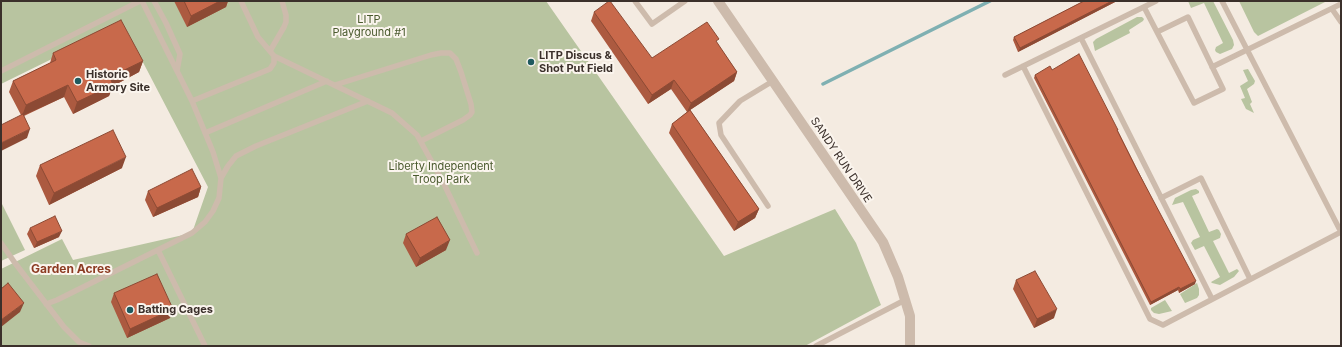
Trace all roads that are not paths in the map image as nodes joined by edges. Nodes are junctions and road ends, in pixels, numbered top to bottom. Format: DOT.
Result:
graph roads {
  1 [pos="141,1"];
  2 [pos="154,1"];
  3 [pos="241,1"];
  4 [pos="282,1"];
  5 [pos="635,1"];
  6 [pos="685,1"];
  7 [pos="718,1"];
  8 [pos="1156,1"];
  9 [pos="1222,1"];
  10 [pos="1341,4"];
  11 [pos="1144,7"];
  12 [pos="1332,9"];
  13 [pos="1341,22"];
  14 [pos="1157,32"];
  15 [pos="1081,38"];
  16 [pos="1248,49"];
  17 [pos="270,51"];
  18 [pos="274,56"];
  19 [pos="1023,66"];
  20 [pos="1212,67"];
  21 [pos="1,71"];
  22 [pos="177,71"];
  23 [pos="1005,75"];
  24 [pos="773,81"];
  25 [pos="327,82"];
  26 [pos="335,85"];
  27 [pos="192,101"];
  28 [pos="368,101"];
  29 [pos="205,133"];
  30 [pos="421,141"];
  31 [pos="221,178"];
  32 [pos="1161,198"];
  33 [pos="768,206"];
  34 [pos="1341,232"];
  35 [pos="1,243"];
  36 [pos="158,250"];
  37 [pos="477,253"];
  38 [pos="1250,279"];
  39 [pos="1212,299"];
  40 [pos="905,300"];
  41 [pos="46,304"];
  42 [pos="89,346"];
  43 [pos="205,346"];
  44 [pos="816,346"];
  45 [pos="910,346"];
  1 -- 21 [label="lane"];
  1 -- 22 [label="lane"];
  2 -- 22 [label="lane"];
  3 -- 17 [label="lane"];
  4 -- 17 [label="lane"];
  5 -- 6 [label="lane"];
  7 -- 24 [label="street, SANDY RUN DRIVE"];
  8 -- 11 [label="lane"];
  9 -- 16 [label="lane"];
  10 -- 12 [label="lane"];
  11 -- 14 [label="lane"];
  11 -- 15 [label="lane"];
  12 -- 13 [label="lane"];
  12 -- 16 [label="lane"];
  14 -- 20 [label="lane"];
  14 -- 20 [label="lane"];
  15 -- 19 [label="lane"];
  15 -- 32 [label="lane"];
  16 -- 20 [label="lane"];
  16 -- 34 [label="lane"];
  17 -- 18 [label="lane"];
  18 -- 25 [label="lane"];
  18 -- 27 [label="lane"];
  19 -- 23 [label="lane"];
  19 -- 39 [label="lane"];
  22 -- 27 [label="lane"];
  24 -- 33 [label="lane"];
  24 -- 40 [label="street, SANDY RUN DRIVE"];
  25 -- 26 [label="lane"];
  25 -- 29 [label="lane"];
  26 -- 28 [label="lane"];
  26 -- 30 [label="lane"];
  27 -- 29 [label="lane"];
  28 -- 30 [label="lane"];
  28 -- 31 [label="lane"];
  29 -- 31 [label="lane"];
  30 -- 37 [label="lane"];
  31 -- 36 [label="lane"];
  32 -- 38 [label="lane"];
  32 -- 39 [label="lane"];
  34 -- 38 [label="lane"];
  35 -- 41 [label="lane"];
  36 -- 41 [label="lane"];
  36 -- 43 [label="lane"];
  38 -- 39 [label="lane"];
  40 -- 44 [label="lane"];
  40 -- 45 [label="street, SANDY RUN DRIVE"];
  41 -- 42 [label="lane"];
}
